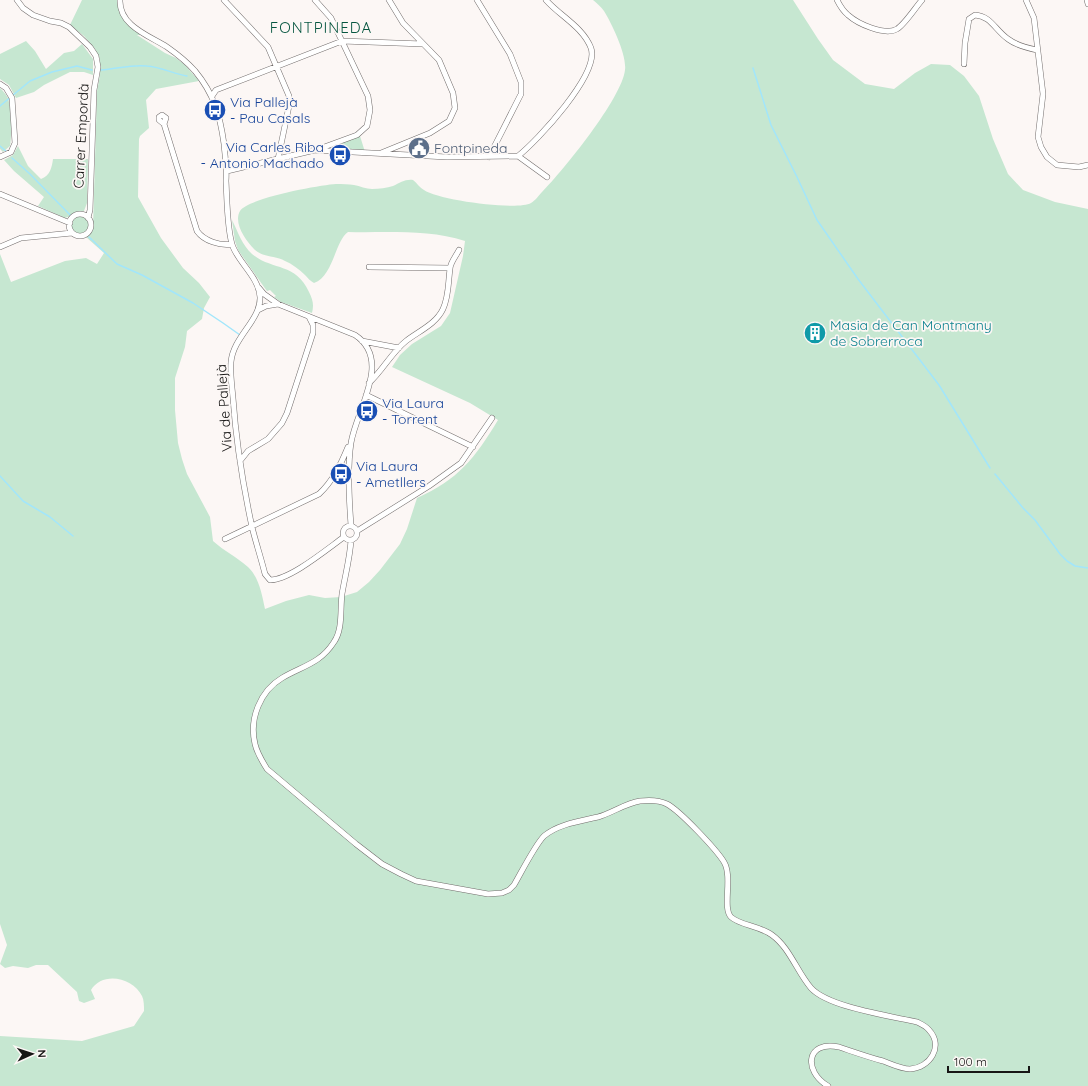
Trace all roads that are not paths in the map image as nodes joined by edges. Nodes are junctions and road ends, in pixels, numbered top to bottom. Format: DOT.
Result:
graph roads {
  1 [pos="17,0"];
  2 [pos="120,0"];
  3 [pos="224,0"];
  4 [pos="315,0"];
  5 [pos="388,0"];
  6 [pos="477,0"];
  7 [pos="546,0"];
  8 [pos="837,0"];
  9 [pos="922,0"];
  10 [pos="1026,0"];
  11 [pos="1087,0"];
  12 [pos="1088,4"];
  13 [pos="342,41"];
  14 [pos="424,44"];
  15 [pos="1037,50"];
  16 [pos="964,64"];
  17 [pos="276,66"];
  18 [pos="0,84"];
  19 [pos="212,96"];
  20 [pos="164,124"];
  21 [pos="315,150"];
  22 [pos="380,154"];
  23 [pos="518,156"];
  24 [pos="0,157"];
  25 [pos="488,157"];
  26 [pos="278,159"];
  27 [pos="1088,165"];
  28 [pos="227,171"];
  29 [pos="547,177"];
  30 [pos="0,194"];
  31 [pos="88,218"];
  32 [pos="70,223"];
  33 [pos="72,233"];
  34 [pos="232,244"];
  35 [pos="0,247"];
  36 [pos="459,250"];
  37 [pos="369,267"];
  38 [pos="450,268"];
  39 [pos="258,287"];
  40 [pos="278,304"];
  41 [pos="258,310"];
  42 [pos="309,317"];
  43 [pos="327,324"];
  44 [pos="313,333"];
  45 [pos="362,340"];
  46 [pos="398,348"];
  47 [pos="369,383"];
  48 [pos="366,395"];
  49 [pos="492,418"];
  50 [pos="351,440"];
  51 [pos="238,443"];
  52 [pos="473,447"];
  53 [pos="248,451"];
  54 [pos="240,461"];
  55 [pos="252,526"];
  56 [pos="351,526"];
  57 [pos="357,531"];
  58 [pos="344,537"];
  59 [pos="225,539"];
  60 [pos="351,540"];
  61 [pos="828,1086"];
  1 -- 31 [label="street, Carrer Empordà"];
  2 -- 19 [label="street"];
  3 -- 17 [label="street"];
  4 -- 13 [label="street"];
  5 -- 14 [label="street"];
  6 -- 25 [label="street"];
  7 -- 23 [label="street"];
  8 -- 9 [label="street"];
  10 -- 15 [label="street"];
  11 -- 12 [label="street"];
  13 -- 14 [label="street"];
  13 -- 17 [label="street"];
  13 -- 21 [label="street"];
  14 -- 22 [label="street"];
  15 -- 16 [label="street"];
  15 -- 27 [label="street"];
  17 -- 19 [label="street"];
  17 -- 26 [label="street"];
  18 -- 24 [label="street"];
  19 -- 28 [label="street"];
  20 -- 34 [label="street"];
  21 -- 22 [label="street"];
  21 -- 26 [label="street"];
  22 -- 25 [label="street"];
  23 -- 25 [label="street"];
  23 -- 29 [label="street"];
  26 -- 28 [label="street"];
  28 -- 34 [label="street"];
  30 -- 32 [label="street"];
  31 -- 32 [label="street"];
  31 -- 33 [label="street"];
  32 -- 33 [label="street"];
  33 -- 35 [label="street"];
  34 -- 39 [label="street"];
  36 -- 38 [label="street"];
  37 -- 38 [label="street"];
  38 -- 46 [label="street"];
  39 -- 40 [label="street"];
  39 -- 41 [label="street"];
  40 -- 41 [label="street"];
  40 -- 42 [label="street"];
  41 -- 51 [label="street, Via de Pallejà"];
  42 -- 43 [label="street"];
  42 -- 44 [label="street"];
  43 -- 44 [label="street"];
  43 -- 45 [label="street"];
  44 -- 53 [label="street"];
  45 -- 46 [label="street"];
  45 -- 47 [label="street"];
  46 -- 47 [label="street"];
  47 -- 48 [label="street"];
  48 -- 50 [label="street"];
  48 -- 52 [label="street"];
  49 -- 52 [label="street"];
  50 -- 55 [label="street"];
  50 -- 56 [label="street"];
  51 -- 53 [label="street"];
  51 -- 54 [label="street, Via de Pallejà"];
  52 -- 57 [label="street"];
  53 -- 54 [label="street"];
  54 -- 55 [label="street, Via de Pallejà"];
  55 -- 58 [label="street, Via de Pallejà"];
  55 -- 59 [label="street"];
  56 -- 57 [label="street"];
  56 -- 58 [label="street"];
  57 -- 60 [label="street"];
  58 -- 60 [label="street"];
  60 -- 61 [label="street"];
}
